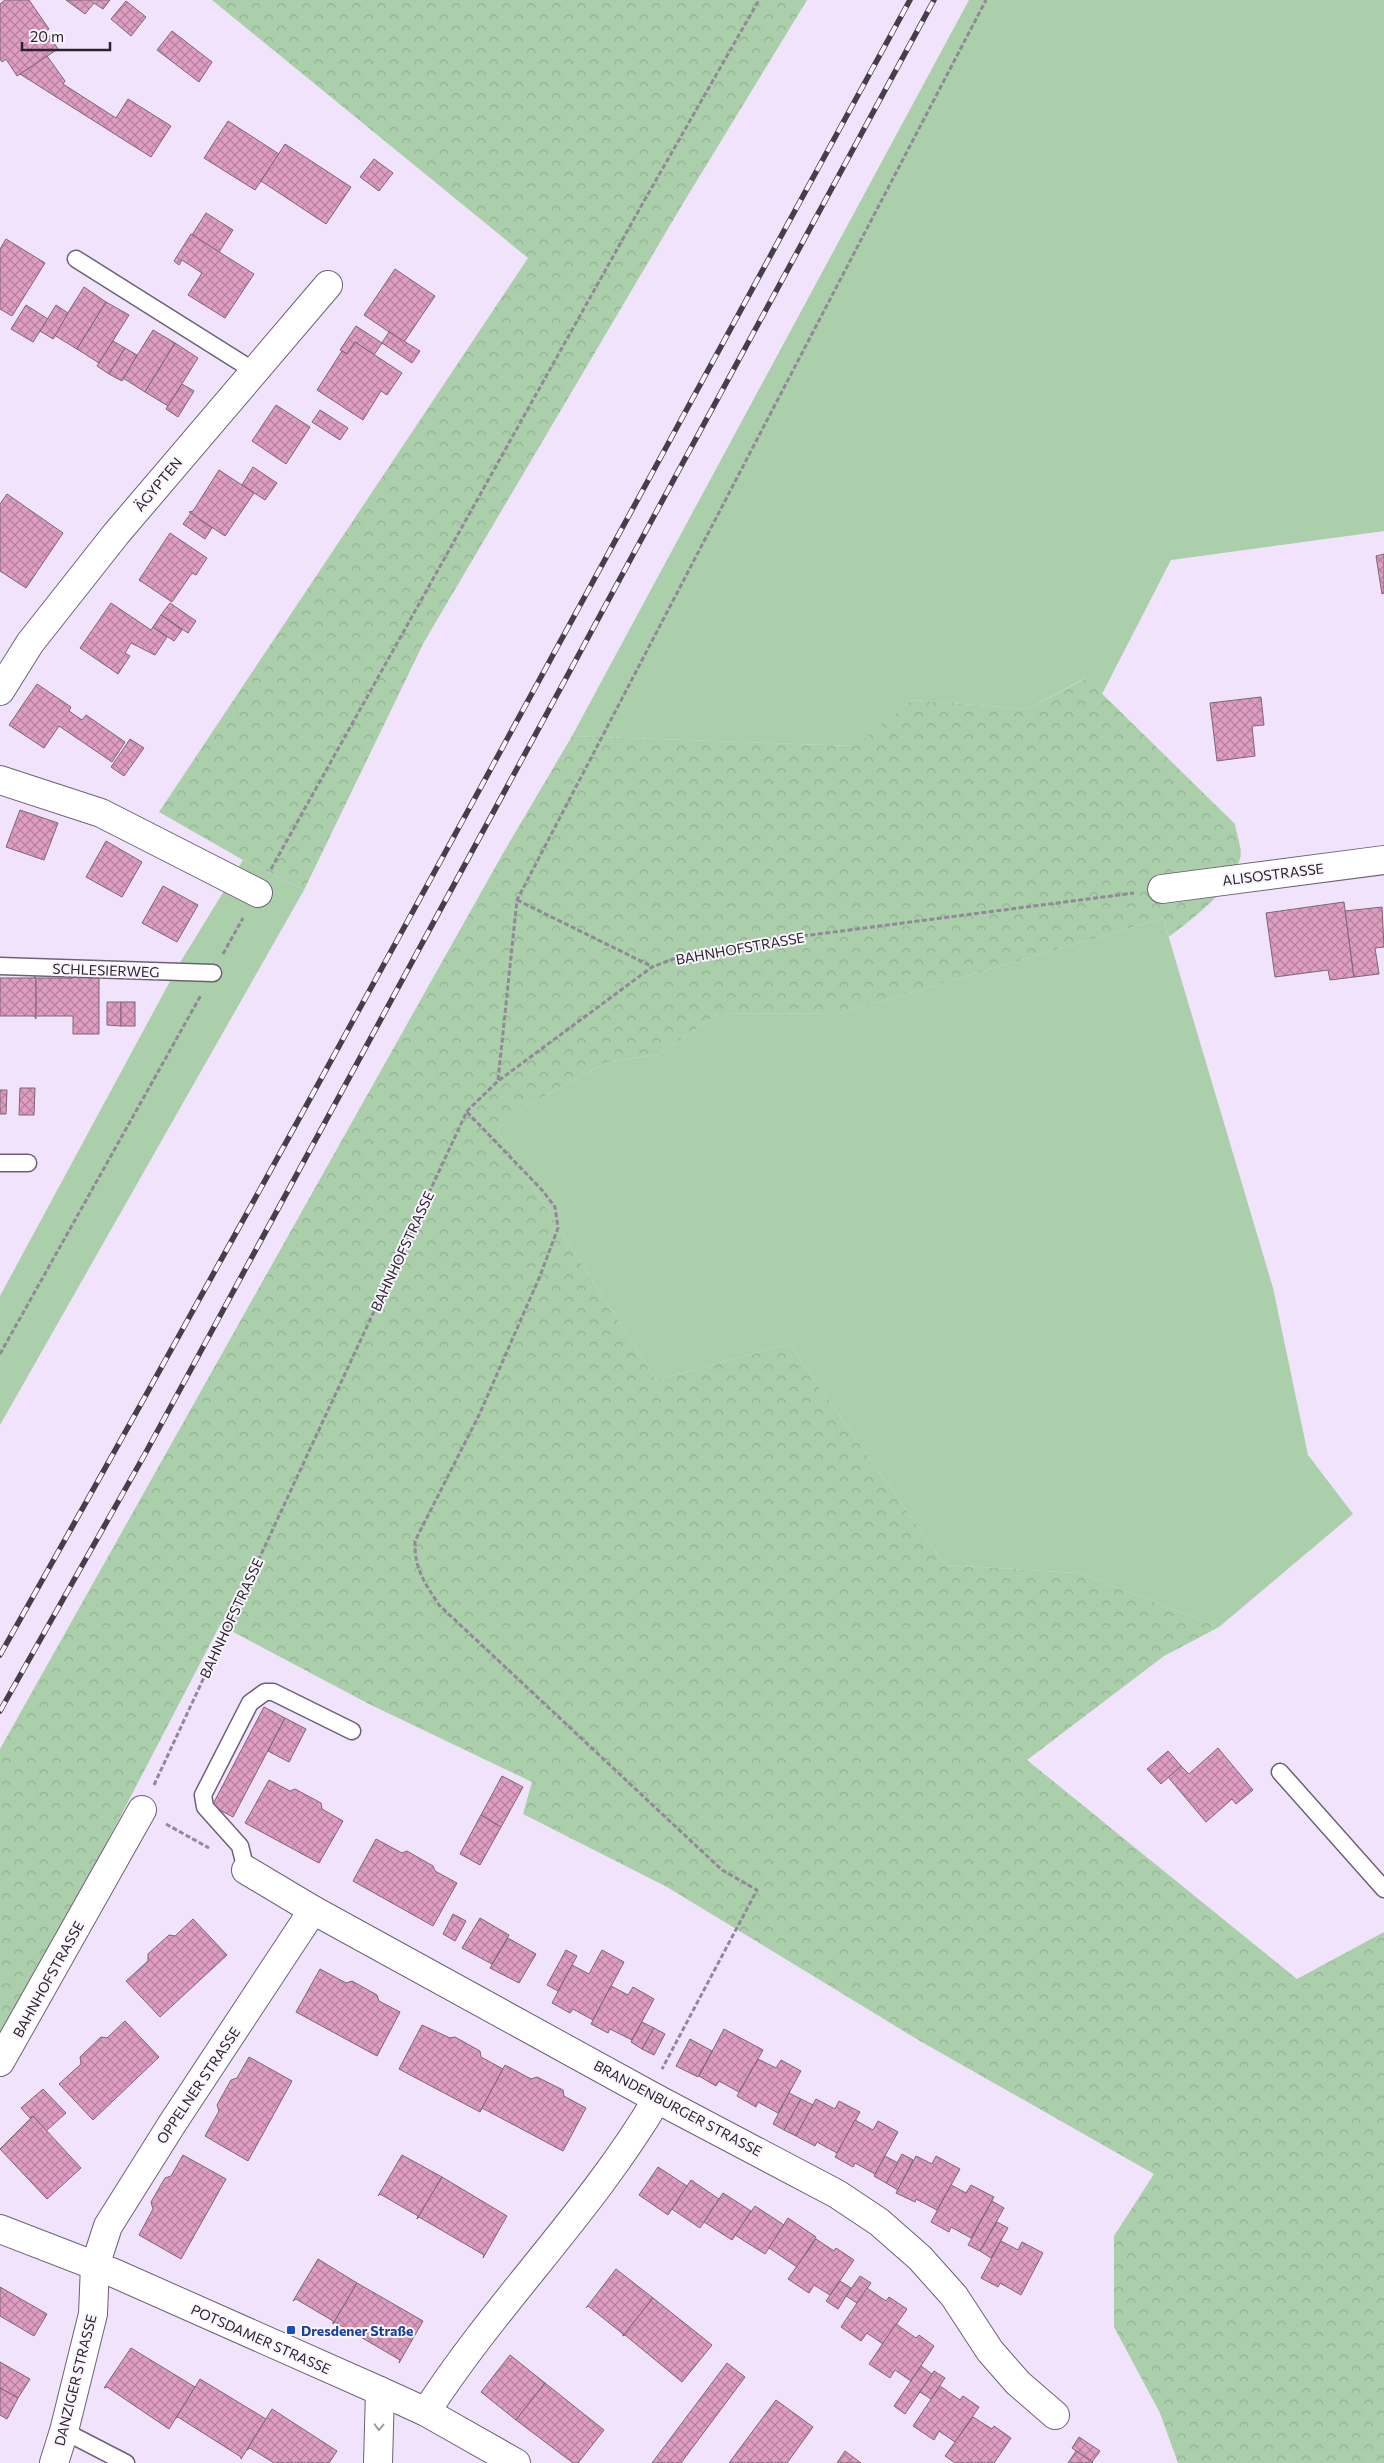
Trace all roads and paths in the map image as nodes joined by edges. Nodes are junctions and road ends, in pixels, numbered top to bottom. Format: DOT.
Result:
graph roads {
  1 [pos="759,0"];
  2 [pos="986,0"];
  3 [pos="76,259"];
  4 [pos="328,285"];
  5 [pos="254,371"];
  6 [pos="0,691"];
  7 [pos="0,780"];
  8 [pos="1384,860"];
  9 [pos="1162,889"];
  10 [pos="258,892"];
  11 [pos="517,900"];
  12 [pos="0,966"];
  13 [pos="652,967"];
  14 [pos="213,973"];
  15 [pos="498,1081"];
  16 [pos="467,1112"];
  17 [pos="0,1163"];
  18 [pos="28,1163"];
  19 [pos="0,1354"];
  20 [pos="352,1731"];
  21 [pos="1280,1772"];
  22 [pos="142,1810"];
  23 [pos="246,1870"];
  24 [pos="1384,1889"];
  25 [pos="313,1910"];
  26 [pos="0,2062"];
  27 [pos="657,2099"];
  28 [pos="0,2229"];
  29 [pos="94,2266"];
  30 [pos="380,2390"];
  31 [pos="426,2412"];
  32 [pos="1055,2415"];
  33 [pos="64,2431"];
  34 [pos="54,2463"];
  35 [pos="126,2463"];
  36 [pos="378,2463"];
  37 [pos="516,2463"];
  1 -- 10 [label="path"];
  2 -- 11 [label="path"];
  3 -- 5 [label="lane"];
  4 -- 5 [label="street, ÄGYPTEN"];
  5 -- 6 [label="street, ÄGYPTEN"];
  7 -- 10 [label="street"];
  8 -- 9 [label="street, ALISOSTRASSE"];
  9 -- 13 [label="path, BAHNHOFSTRASSE"];
  10 -- 14 [label="path"];
  11 -- 13 [label="path"];
  11 -- 15 [label="path"];
  12 -- 14 [label="lane, SCHLESIERWEG"];
  13 -- 15 [label="path, BAHNHOFSTRASSE"];
  14 -- 19 [label="path"];
  15 -- 16 [label="path, BAHNHOFSTRASSE"];
  16 -- 22 [label="path, BAHNHOFSTRASSE"];
  16 -- 27 [label="path"];
  17 -- 18 [label="lane"];
  20 -- 23 [label="lane"];
  21 -- 24 [label="lane"];
  22 -- 23 [label="path"];
  22 -- 26 [label="street, BAHNHOFSTRASSE"];
  23 -- 25 [label="street, BRANDENBURGER STRASSE"];
  25 -- 27 [label="street, BRANDENBURGER STRASSE"];
  25 -- 29 [label="street, OPPELNER STRASSE"];
  27 -- 31 [label="street"];
  27 -- 32 [label="street, BRANDENBURGER STRASSE"];
  28 -- 29 [label="street, POTSDAMER STRASSE"];
  29 -- 30 [label="street, POTSDAMER STRASSE"];
  29 -- 33 [label="street, DANZIGER STRASSE"];
  30 -- 31 [label="street, POTSDAMER STRASSE"];
  30 -- 36 [label="street, one-way"];
  31 -- 37 [label="street, POTSDAMER STRASSE"];
  33 -- 34 [label="street, DANZIGER STRASSE"];
  33 -- 35 [label="lane"];
}
